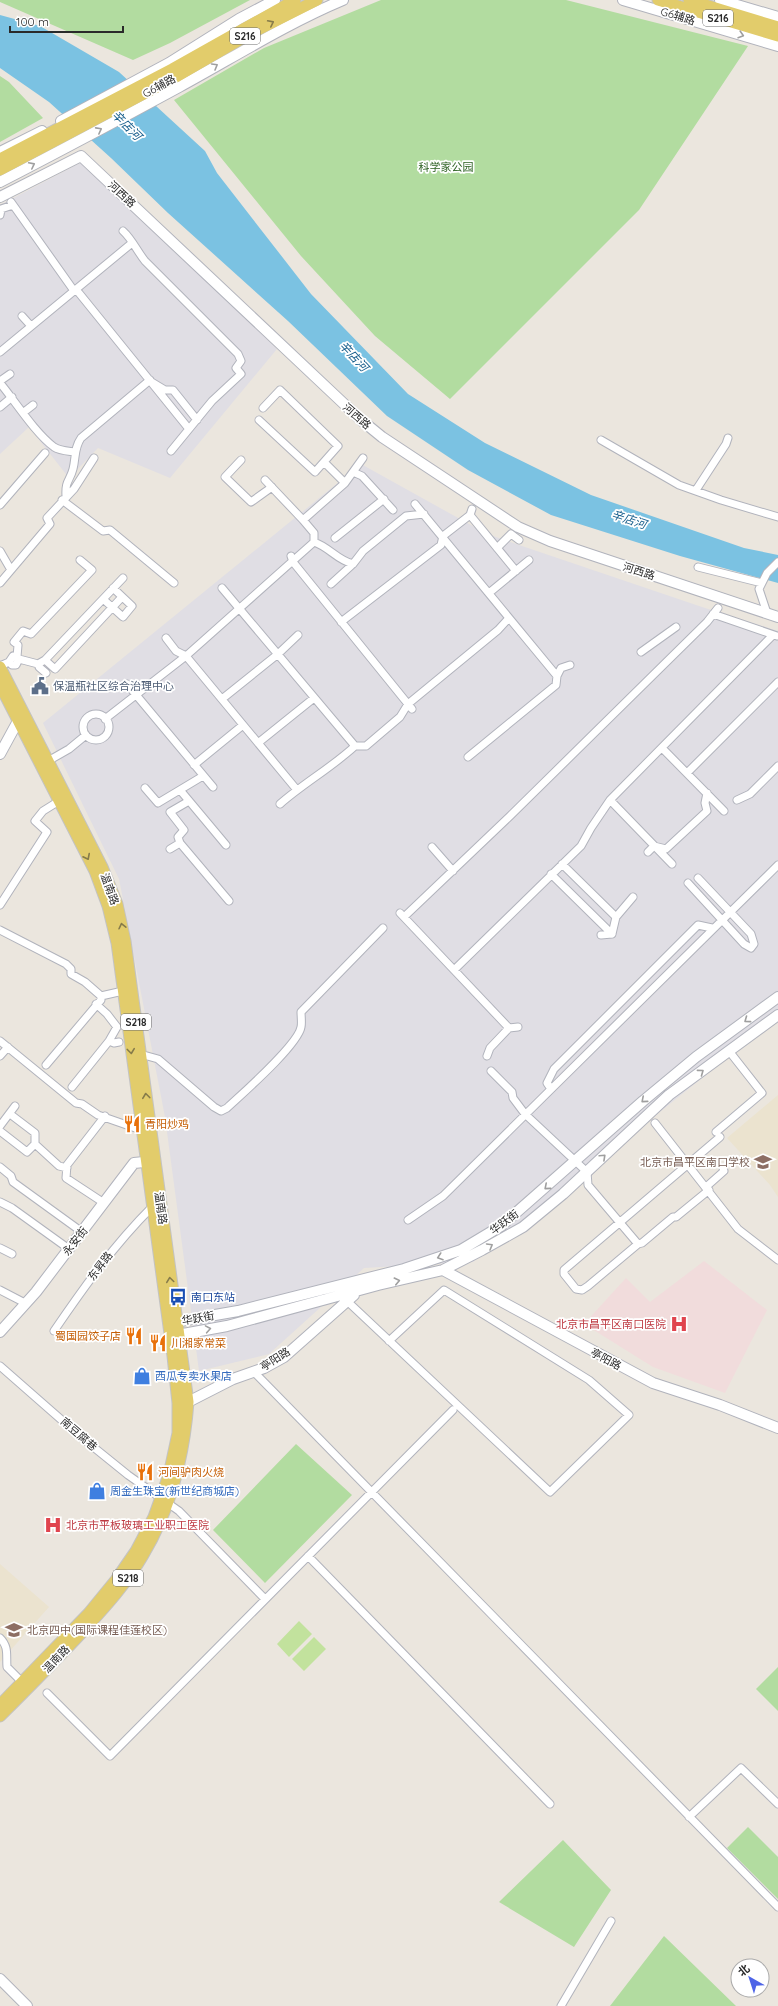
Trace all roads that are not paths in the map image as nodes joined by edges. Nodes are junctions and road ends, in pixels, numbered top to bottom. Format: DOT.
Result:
graph roads {
  1 [pos="275,0"];
  2 [pos="295,0"];
  3 [pos="317,0"];
  4 [pos="343,0"];
  5 [pos="623,0"];
  6 [pos="658,0"];
  7 [pos="689,0"];
  8 [pos="720,0"];
  9 [pos="778,17"];
  10 [pos="778,27"];
  11 [pos="778,36"];
  12 [pos="778,46"];
  13 [pos="175,74"];
  14 [pos="58,136"];
  15 [pos="0,152"];
  16 [pos="0,159"];
  17 [pos="0,170"];
  18 [pos="0,182"];
  19 [pos="0,197"];
  20 [pos="0,215"];
  21 [pos="124,231"];
  22 [pos="132,243"];
  23 [pos="75,290"];
  24 [pos="22,316"];
  25 [pos="31,326"];
  26 [pos="0,352"];
  27 [pos="10,374"];
  28 [pos="150,380"];
  29 [pos="0,382"];
  30 [pos="12,398"];
  31 [pos="33,405"];
  32 [pos="0,407"];
  33 [pos="263,408"];
  34 [pos="24,412"];
  35 [pos="197,420"];
  36 [pos="259,420"];
  37 [pos="189,429"];
  38 [pos="728,438"];
  39 [pos="601,440"];
  40 [pos="171,451"];
  41 [pos="74,452"];
  42 [pos="45,453"];
  43 [pos="94,458"];
  44 [pos="363,458"];
  45 [pos="241,460"];
  46 [pos="324,462"];
  47 [pos="353,472"];
  48 [pos="265,480"];
  49 [pos="346,483"];
  50 [pos="272,487"];
  51 [pos="696,490"];
  52 [pos="64,498"];
  53 [pos="384,499"];
  54 [pos="1,502"];
  55 [pos="416,504"];
  56 [pos="393,510"];
  57 [pos="424,514"];
  58 [pos="778,518"];
  59 [pos="303,520"];
  60 [pos="443,536"];
  61 [pos="335,538"];
  62 [pos="519,540"];
  63 [pos="314,542"];
  64 [pos="497,548"];
  65 [pos="0,551"];
  66 [pos="292,559"];
  67 [pos="80,560"];
  68 [pos="529,560"];
  69 [pos="778,562"];
  70 [pos="352,564"];
  71 [pos="698,568"];
  72 [pos="11,570"];
  73 [pos="516,571"];
  74 [pos="123,578"];
  75 [pos="0,583"];
  76 [pos="174,583"];
  77 [pos="762,583"];
  78 [pos="331,584"];
  79 [pos="113,588"];
  80 [pos="222,588"];
  81 [pos="489,593"];
  82 [pos="122,597"];
  83 [pos="103,599"];
  84 [pos="112,608"];
  85 [pos="238,608"];
  86 [pos="718,608"];
  87 [pos="767,613"];
  88 [pos="713,614"];
  89 [pos="778,617"];
  90 [pos="509,618"];
  91 [pos="342,622"];
  92 [pos="676,627"];
  93 [pos="298,635"];
  94 [pos="776,635"];
  95 [pos="166,638"];
  96 [pos="641,652"];
  97 [pos="278,654"];
  98 [pos="186,656"];
  99 [pos="18,658"];
  100 [pos="45,660"];
  101 [pos="38,664"];
  102 [pos="3,665"];
  103 [pos="570,665"];
  104 [pos="46,672"];
  105 [pos="557,676"];
  106 [pos="778,682"];
  107 [pos="127,684"];
  108 [pos="0,685"];
  109 [pos="135,695"];
  110 [pos="314,698"];
  111 [pos="222,699"];
  112 [pos="410,706"];
  113 [pos="105,718"];
  114 [pos="22,719"];
  115 [pos="243,725"];
  116 [pos="86,735"];
  117 [pos="258,743"];
  118 [pos="355,746"];
  119 [pos="662,748"];
  120 [pos="0,754"];
  121 [pos="468,757"];
  122 [pos="48,761"];
  123 [pos="194,765"];
  124 [pos="778,766"];
  125 [pos="687,773"];
  126 [pos="203,776"];
  127 [pos="213,787"];
  128 [pos="146,788"];
  129 [pos="180,790"];
  130 [pos="297,790"];
  131 [pos="707,793"];
  132 [pos="610,800"];
  133 [pos="737,800"];
  134 [pos="59,801"];
  135 [pos="189,801"];
  136 [pos="280,804"];
  137 [pos="724,811"];
  138 [pos="180,843"];
  139 [pos="226,845"];
  140 [pos="654,846"];
  141 [pos="432,848"];
  142 [pos="170,849"];
  143 [pos="648,852"];
  144 [pos="562,864"];
  145 [pos="672,864"];
  146 [pos="778,864"];
  147 [pos="453,871"];
  148 [pos="551,874"];
  149 [pos="698,878"];
  150 [pos="688,883"];
  151 [pos="634,897"];
  152 [pos="229,901"];
  153 [pos="0,905"];
  154 [pos="729,911"];
  155 [pos="616,917"];
  156 [pos="722,919"];
  157 [pos="383,928"];
  158 [pos="712,928"];
  159 [pos="0,930"];
  160 [pos="612,934"];
  161 [pos="601,935"];
  162 [pos="454,970"];
  163 [pos="123,991"];
  164 [pos="101,996"];
  165 [pos="778,997"];
  166 [pos="96,1004"];
  167 [pos="778,1015"];
  168 [pos="518,1027"];
  169 [pos="510,1028"];
  170 [pos="0,1041"];
  171 [pos="109,1041"];
  172 [pos="119,1042"];
  173 [pos="8,1047"];
  174 [pos="729,1051"];
  175 [pos="140,1054"];
  176 [pos="0,1056"];
  177 [pos="487,1056"];
  178 [pos="46,1065"];
  179 [pos="492,1071"];
  180 [pos="72,1087"];
  181 [pos="551,1089"];
  182 [pos="15,1106"];
  183 [pos="10,1114"];
  184 [pos="525,1114"];
  185 [pos="105,1116"];
  186 [pos="655,1123"];
  187 [pos="0,1126"];
  188 [pos="141,1130"];
  189 [pos="0,1131"];
  190 [pos="35,1144"];
  191 [pos="150,1161"];
  192 [pos="575,1162"];
  193 [pos="688,1165"];
  194 [pos="0,1167"];
  195 [pos="67,1168"];
  196 [pos="723,1168"];
  197 [pos="587,1172"];
  198 [pos="707,1188"];
  199 [pos="0,1202"];
  200 [pos="104,1203"];
  201 [pos="152,1207"];
  202 [pos="408,1220"];
  203 [pos="619,1223"];
  204 [pos="82,1232"];
  205 [pos="638,1244"];
  206 [pos="0,1248"];
  207 [pos="69,1249"];
  208 [pos="12,1254"];
  209 [pos="778,1260"];
  210 [pos="443,1270"];
  211 [pos="0,1290"];
  212 [pos="360,1292"];
  213 [pos="346,1300"];
  214 [pos="25,1303"];
  215 [pos="172,1322"];
  216 [pos="54,1331"];
  217 [pos="0,1332"];
  218 [pos="174,1335"];
  219 [pos="389,1341"];
  220 [pos="0,1366"];
  221 [pos="254,1372"];
  222 [pos="183,1402"];
  223 [pos="453,1410"];
  224 [pos="778,1428"];
  225 [pos="372,1491"];
  226 [pos="164,1500"];
  227 [pos="308,1556"];
  228 [pos="265,1599"];
  229 [pos="0,1638"];
  230 [pos="22,1682"];
  231 [pos="47,1693"];
  232 [pos="0,1704"];
  233 [pos="0,1716"];
  234 [pos="550,1804"];
  235 [pos="778,1804"];
  236 [pos="689,1817"];
  237 [pos="778,1907"];
  238 [pos="611,1920"];
  239 [pos="1,1983"];
  240 [pos="27,2006"];
  241 [pos="561,2006"];
  1 -- 13 [label="street, G6辅路 / S216"];
  2 -- 13 [label="main road, G6辅路 / S216"];
  13 -- 3 [label="main road, G6辅路 / S216, one-way"];
  13 -- 4 [label="street, G6辅路 / S216, one-way"];
  5 -- 12 [label="street, G6辅路 / S216, one-way"];
  6 -- 11 [label="main road, G6辅路 / S216"];
  7 -- 10 [label="main road, G6辅路 / S216"];
  8 -- 9 [label="street, S216"];
  13 -- 14 [label="main road, G6辅路 / S216"];
  13 -- 14 [label="street"];
  14 -- 15 [label="street, G6辅路 / S216"];
  14 -- 16 [label="main road, G6辅路 / S216"];
  14 -- 17 [label="main road, G6辅路 / S216"];
  18 -- 14 [label="street, G6辅路 / S216, one-way"];
  19 -- 87 [label="street, 河西路"];
  20 -- 23 [label="street"];
  21 -- 22 [label="street"];
  22 -- 23 [label="street"];
  22 -- 35 [label="street"];
  23 -- 25 [label="street"];
  23 -- 28 [label="street"];
  24 -- 25 [label="street"];
  25 -- 26 [label="street"];
  27 -- 29 [label="street"];
  28 -- 35 [label="street"];
  28 -- 37 [label="street"];
  28 -- 41 [label="street"];
  29 -- 30 [label="street"];
  30 -- 32 [label="street"];
  30 -- 34 [label="street"];
  31 -- 34 [label="street"];
  33 -- 46 [label="street"];
  34 -- 41 [label="street"];
  35 -- 37 [label="street"];
  36 -- 46 [label="street"];
  37 -- 40 [label="street"];
  38 -- 51 [label="street"];
  39 -- 51 [label="street"];
  41 -- 52 [label="street"];
  42 -- 54 [label="street"];
  43 -- 52 [label="street"];
  44 -- 47 [label="street"];
  45 -- 50 [label="street"];
  46 -- 49 [label="street"];
  47 -- 49 [label="street"];
  47 -- 53 [label="street"];
  48 -- 50 [label="street"];
  49 -- 59 [label="street"];
  50 -- 59 [label="street"];
  51 -- 58 [label="street"];
  52 -- 72 [label="street"];
  52 -- 76 [label="street"];
  53 -- 56 [label="street"];
  53 -- 61 [label="street"];
  55 -- 57 [label="street"];
  57 -- 60 [label="street"];
  57 -- 70 [label="street"];
  59 -- 63 [label="street"];
  60 -- 64 [label="street"];
  60 -- 81 [label="street"];
  60 -- 91 [label="street"];
  62 -- 64 [label="street"];
  63 -- 66 [label="street"];
  63 -- 70 [label="street"];
  64 -- 73 [label="street"];
  65 -- 72 [label="street"];
  66 -- 85 [label="street"];
  66 -- 91 [label="street"];
  67 -- 99 [label="street"];
  68 -- 73 [label="street"];
  69 -- 77 [label="street"];
  70 -- 78 [label="street"];
  71 -- 77 [label="street"];
  72 -- 75 [label="street"];
  73 -- 81 [label="street"];
  74 -- 79 [label="street"];
  77 -- 87 [label="street"];
  79 -- 82 [label="street"];
  79 -- 83 [label="street"];
  80 -- 85 [label="street"];
  81 -- 90 [label="street"];
  82 -- 84 [label="street"];
  82 -- 84 [label="street"];
  83 -- 84 [label="street"];
  83 -- 100 [label="street"];
  84 -- 100 [label="street"];
  85 -- 97 [label="street"];
  85 -- 98 [label="street"];
  86 -- 88 [label="street"];
  87 -- 89 [label="street, 河西路"];
  88 -- 94 [label="street"];
  88 -- 147 [label="street"];
  90 -- 105 [label="street"];
  90 -- 112 [label="street"];
  91 -- 112 [label="street"];
  92 -- 96 [label="street"];
  93 -- 97 [label="street"];
  94 -- 119 [label="street"];
  95 -- 98 [label="street"];
  97 -- 110 [label="street"];
  97 -- 111 [label="street"];
  98 -- 109 [label="street"];
  98 -- 111 [label="street"];
  99 -- 101 [label="street"];
  99 -- 102 [label="street"];
  100 -- 101 [label="street"];
  101 -- 104 [label="street"];
  102 -- 114 [label="main road, 温南路 / S218"];
  103 -- 105 [label="street"];
  105 -- 121 [label="street"];
  106 -- 125 [label="street"];
  107 -- 109 [label="street"];
  108 -- 114 [label="main road, 温南路 / S218"];
  109 -- 113 [label="street"];
  109 -- 123 [label="street"];
  110 -- 117 [label="street"];
  110 -- 118 [label="street"];
  111 -- 115 [label="street"];
  112 -- 118 [label="street"];
  113 -- 116 [label="street"];
  113 -- 116 [label="street"];
  114 -- 120 [label="street"];
  114 -- 122 [label="main road, 温南路 / S218"];
  114 -- 134 [label="main road, 温南路 / S218"];
  115 -- 117 [label="street"];
  115 -- 123 [label="street"];
  116 -- 122 [label="street"];
  117 -- 130 [label="street"];
  118 -- 130 [label="street"];
  119 -- 125 [label="street"];
  119 -- 132 [label="street"];
  175 -- 122 [label="main road, 温南路 / S218, one-way"];
  123 -- 126 [label="street"];
  124 -- 133 [label="street"];
  125 -- 131 [label="street"];
  126 -- 127 [label="street"];
  126 -- 129 [label="street"];
  128 -- 129 [label="street"];
  129 -- 135 [label="street"];
  130 -- 136 [label="street"];
  131 -- 137 [label="street"];
  131 -- 140 [label="street"];
  132 -- 140 [label="street"];
  132 -- 144 [label="street"];
  134 -- 153 [label="street"];
  134 -- 163 [label="main road, 温南路 / S218, one-way"];
  135 -- 138 [label="street"];
  135 -- 139 [label="street"];
  138 -- 142 [label="street"];
  138 -- 152 [label="street"];
  140 -- 143 [label="street"];
  140 -- 145 [label="street"];
  141 -- 147 [label="street"];
  144 -- 148 [label="street"];
  144 -- 155 [label="street"];
  146 -- 154 [label="street"];
  147 -- 162 [label="street"];
  148 -- 160 [label="street"];
  148 -- 162 [label="street"];
  149 -- 154 [label="street"];
  150 -- 156 [label="street"];
  151 -- 155 [label="street"];
  154 -- 156 [label="street"];
  154 -- 156 [label="street"];
  155 -- 160 [label="street"];
  156 -- 158 [label="street"];
  157 -- 175 [label="street"];
  158 -- 181 [label="street"];
  158 -- 181 [label="street"];
  159 -- 164 [label="street"];
  160 -- 161 [label="street"];
  162 -- 169 [label="street"];
  163 -- 164 [label="street"];
  163 -- 188 [label="main road, 温南路 / S218, one-way"];
  164 -- 166 [label="street"];
  165 -- 192 [label="street, 华跃街, one-way"];
  166 -- 171 [label="street"];
  166 -- 178 [label="street"];
  167 -- 174 [label="street, 华跃街"];
  168 -- 169 [label="street"];
  169 -- 177 [label="street"];
  170 -- 173 [label="street"];
  171 -- 172 [label="street"];
  171 -- 180 [label="street"];
  173 -- 176 [label="street"];
  173 -- 185 [label="street"];
  174 -- 193 [label="street"];
  197 -- 174 [label="street, 华跃街, one-way"];
  191 -- 175 [label="main road, 温南路 / S218, one-way"];
  179 -- 184 [label="street"];
  181 -- 184 [label="street"];
  182 -- 183 [label="street"];
  183 -- 187 [label="street"];
  183 -- 190 [label="street"];
  184 -- 192 [label="street"];
  184 -- 202 [label="street"];
  185 -- 188 [label="street"];
  185 -- 195 [label="street"];
  186 -- 193 [label="street"];
  188 -- 191 [label="main road, 温南路 / S218"];
  189 -- 190 [label="street"];
  190 -- 195 [label="street"];
  191 -- 200 [label="street, 永安街"];
  191 -- 201 [label="main road, 温南路 / S218"];
  215 -- 191 [label="main road, 温南路 / S218, one-way"];
  192 -- 197 [label="street"];
  192 -- 215 [label="street, 华跃街, one-way"];
  193 -- 198 [label="street"];
  193 -- 203 [label="street"];
  194 -- 204 [label="street"];
  195 -- 200 [label="street"];
  196 -- 198 [label="street"];
  197 -- 203 [label="street"];
  210 -- 197 [label="street, 华跃街, one-way"];
  198 -- 205 [label="street"];
  198 -- 209 [label="street"];
  199 -- 207 [label="street"];
  200 -- 204 [label="street, 永安街"];
  201 -- 215 [label="main road, 温南路 / S218"];
  201 -- 216 [label="street, 东昇路"];
  203 -- 205 [label="street"];
  203 -- 205 [label="street"];
  204 -- 207 [label="street, 永安街"];
  206 -- 208 [label="street"];
  207 -- 214 [label="street, 永安街"];
  212 -- 210 [label="street, 华跃街, one-way"];
  210 -- 224 [label="street, 亭阳路"];
  211 -- 214 [label="street"];
  212 -- 213 [label="street, 亭阳路"];
  218 -- 212 [label="street, 华跃街, one-way"];
  213 -- 219 [label="street"];
  213 -- 221 [label="street, 亭阳路"];
  214 -- 217 [label="street, 永安街"];
  215 -- 218 [label="main road, 温南路 / S218"];
  218 -- 222 [label="main road, 温南路 / S218"];
  219 -- 219 [label="street"];
  220 -- 226 [label="street, 南豆腐巷"];
  221 -- 222 [label="street, 亭阳路"];
  221 -- 225 [label="street"];
  222 -- 226 [label="main road, 温南路 / S218"];
  223 -- 225 [label="street"];
  225 -- 227 [label="street"];
  225 -- 236 [label="street"];
  226 -- 228 [label="street, 南豆腐巷"];
  226 -- 230 [label="main road, 温南路 / S218"];
  226 -- 233 [label="main road, 温南路 / S218"];
  227 -- 228 [label="street"];
  227 -- 234 [label="street"];
  228 -- 231 [label="street"];
  229 -- 230 [label="street"];
  230 -- 232 [label="main road, 温南路 / S218"];
  235 -- 236 [label="street"];
  236 -- 237 [label="street"];
  238 -- 241 [label="street"];
  239 -- 240 [label="street"];
}
